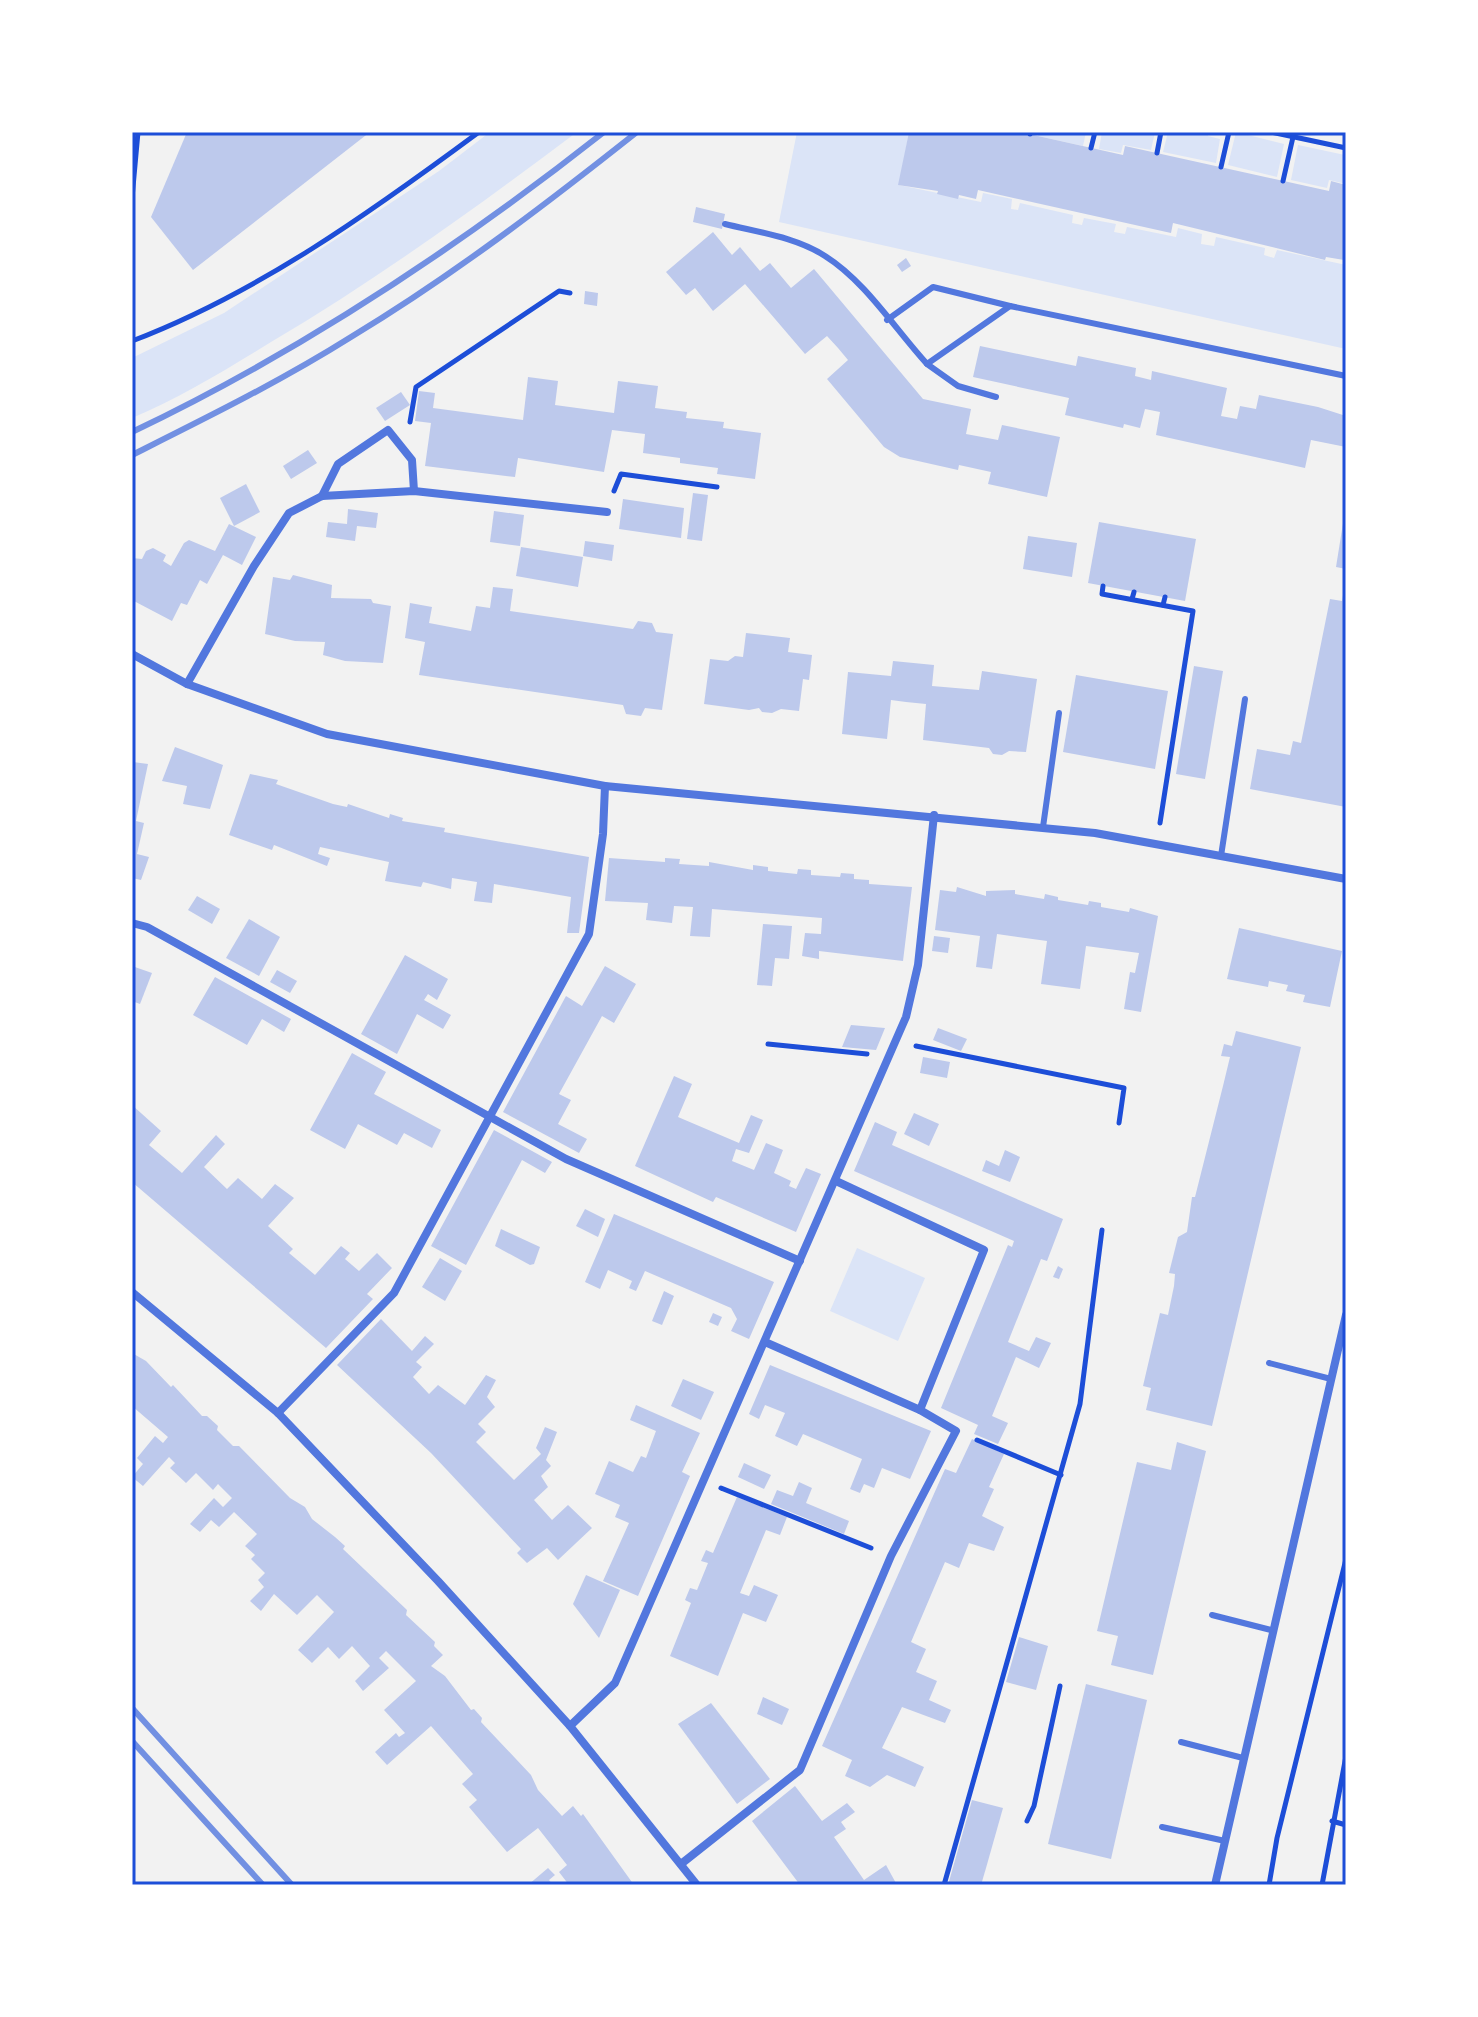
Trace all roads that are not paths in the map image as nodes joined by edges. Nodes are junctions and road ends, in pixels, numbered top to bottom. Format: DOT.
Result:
graph roads {
  1 [pos="725,224"];
  2 [pos="1010,306"];
  3 [pos="887,320"];
  4 [pos="927,364"];
  5 [pos="1346,376"];
  6 [pos="996,397"];
  7 [pos="414,491"];
  8 [pos="322,496"];
  9 [pos="607,512"];
  10 [pos="132,654"];
  11 [pos="187,684"];
  12 [pos="1245,699"];
  13 [pos="1059,713"];
  14 [pos="605,786"];
  15 [pos="934,815"];
  16 [pos="1043,827"];
  17 [pos="1221,856"];
  18 [pos="1346,879"];
  19 [pos="132,923"];
  20 [pos="488,1115"];
  21 [pos="836,1181"];
  22 [pos="800,1261"];
  23 [pos="132,1292"];
  24 [pos="1346,1315"];
  25 [pos="765,1342"];
  26 [pos="1269,1363"];
  27 [pos="1331,1379"];
  28 [pos="920,1410"];
  29 [pos="278,1413"];
  30 [pos="1212,1615"];
  31 [pos="1271,1630"];
  32 [pos="570,1726"];
  33 [pos="1181,1742"];
  34 [pos="1243,1758"];
  35 [pos="1162,1827"];
  36 [pos="1225,1841"];
  37 [pos="681,1864"];
  38 [pos="697,1885"];
  39 [pos="1215,1885"];
  1 -- 3 [label="lane"];
  2 -- 3 [label="lane"];
  2 -- 4 [label="lane"];
  2 -- 5 [label="lane"];
  3 -- 4 [label="lane"];
  4 -- 6 [label="lane"];
  7 -- 8 [label="street"];
  7 -- 8 [label="street"];
  7 -- 9 [label="street"];
  8 -- 11 [label="street"];
  10 -- 11 [label="street"];
  11 -- 14 [label="street"];
  12 -- 17 [label="lane"];
  13 -- 16 [label="lane"];
  14 -- 15 [label="street"];
  14 -- 20 [label="street"];
  15 -- 16 [label="street"];
  15 -- 21 [label="street"];
  16 -- 17 [label="street"];
  17 -- 18 [label="street"];
  19 -- 20 [label="street"];
  20 -- 22 [label="street"];
  20 -- 29 [label="street"];
  21 -- 22 [label="street"];
  21 -- 28 [label="street"];
  22 -- 25 [label="street"];
  23 -- 29 [label="street"];
  24 -- 27 [label="street"];
  25 -- 28 [label="street"];
  25 -- 32 [label="street"];
  26 -- 27 [label="lane"];
  27 -- 31 [label="street"];
  28 -- 37 [label="street"];
  29 -- 32 [label="street"];
  30 -- 31 [label="lane"];
  31 -- 34 [label="street"];
  32 -- 37 [label="street"];
  33 -- 34 [label="lane"];
  34 -- 36 [label="street"];
  35 -- 36 [label="lane"];
  36 -- 39 [label="street"];
  37 -- 38 [label="street"];
}
